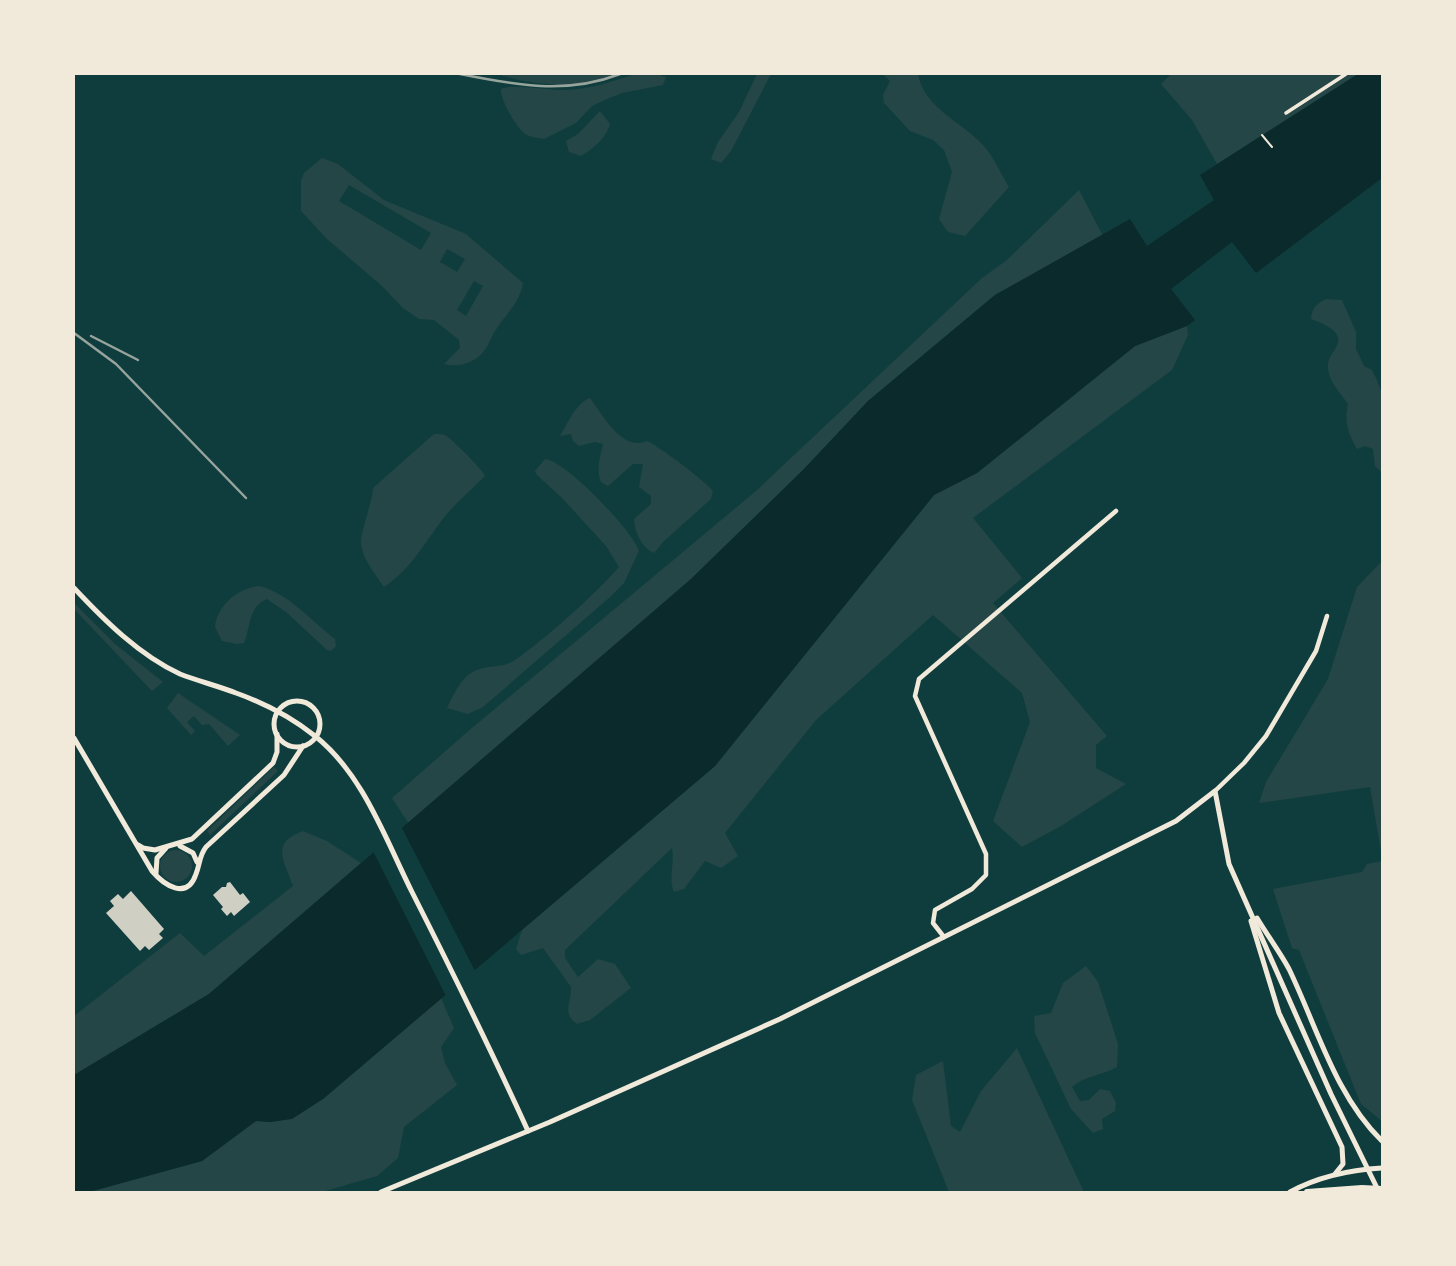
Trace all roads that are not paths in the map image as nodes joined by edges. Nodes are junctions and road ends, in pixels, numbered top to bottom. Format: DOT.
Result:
graph roads {
  1 [pos="1346,74"];
  2 [pos="1286,113"];
  3 [pos="1116,512"];
  4 [pos="74,588"];
  5 [pos="1327,616"];
  6 [pos="278,711"];
  7 [pos="277,734"];
  8 [pos="316,737"];
  9 [pos="74,738"];
  10 [pos="303,746"];
  11 [pos="1215,791"];
  12 [pos="135,843"];
  13 [pos="172,846"];
  14 [pos="198,865"];
  15 [pos="159,878"];
  16 [pos="1246,901"];
  17 [pos="944,938"];
  18 [pos="528,1131"];
  19 [pos="1382,1141"];
  20 [pos="1382,1168"];
  21 [pos="1335,1174"];
  22 [pos="1381,1191"];
  23 [pos="381,1192"];
  24 [pos="1290,1192"];
  25 [pos="1307,1192"];
  1 -- 2 [label="street"];
  3 -- 17 [label="street"];
  4 -- 6 [label="street"];
  5 -- 11 [label="street"];
  6 -- 7 [label="street"];
  6 -- 8 [label="street"];
  6 -- 8 [label="street"];
  7 -- 10 [label="street"];
  7 -- 13 [label="street"];
  8 -- 10 [label="street"];
  8 -- 18 [label="street"];
  9 -- 12 [label="street"];
  10 -- 14 [label="street"];
  11 -- 16 [label="street"];
  11 -- 17 [label="street"];
  12 -- 13 [label="street"];
  12 -- 15 [label="street"];
  13 -- 14 [label="street"];
  13 -- 15 [label="street"];
  14 -- 15 [label="street"];
  16 -- 19 [label="street"];
  16 -- 21 [label="street"];
  16 -- 22 [label="street"];
  17 -- 18 [label="street"];
  18 -- 23 [label="street"];
  20 -- 21 [label="street"];
  21 -- 24 [label="street"];
  22 -- 25 [label="main road"];
}
